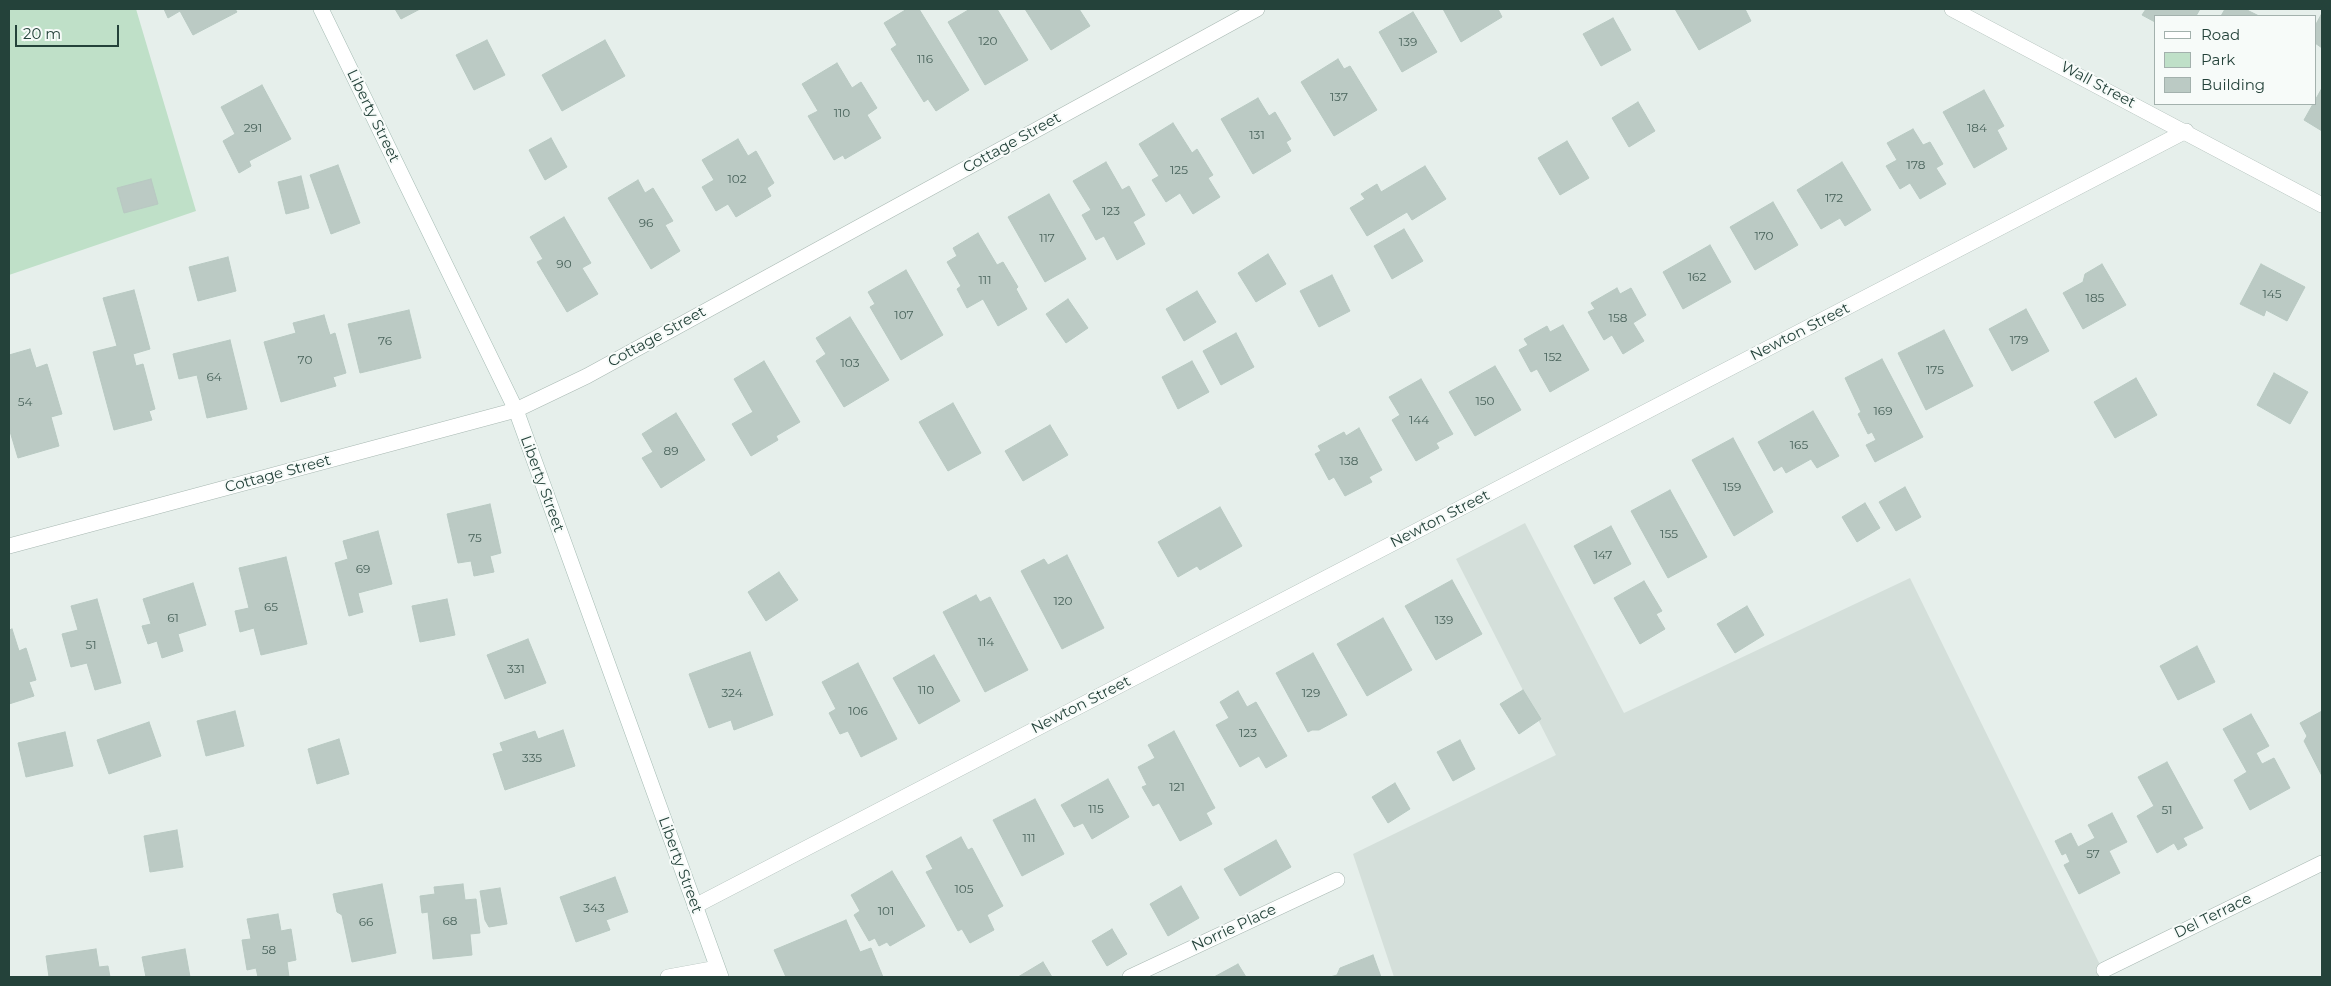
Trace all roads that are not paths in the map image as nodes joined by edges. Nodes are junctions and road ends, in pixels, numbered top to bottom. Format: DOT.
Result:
graph roads {
  1 [pos="321,9"];
  2 [pos="1257,9"];
  3 [pos="1952,9"];
  4 [pos="2186,132"];
  5 [pos="2322,205"];
  6 [pos="516,410"];
  7 [pos="9,546"];
  8 [pos="2322,863"];
  9 [pos="1337,880"];
  10 [pos="695,906"];
  11 [pos="2104,970"];
  12 [pos="719,973"];
  13 [pos="668,977"];
  14 [pos="1130,977"];
  1 -- 6 [label="street, Liberty Street"];
  2 -- 6 [label="street, Cottage Street"];
  3 -- 4 [label="street, Wall Street"];
  4 -- 5 [label="street, Wall Street"];
  4 -- 10 [label="street, Newton Street"];
  6 -- 7 [label="street, Cottage Street"];
  6 -- 10 [label="street, Liberty Street"];
  8 -- 11 [label="street, Del Terrace"];
  9 -- 14 [label="street, Norrie Place"];
  10 -- 12 [label="street, Liberty Street"];
  12 -- 13 [label="street"];
}
